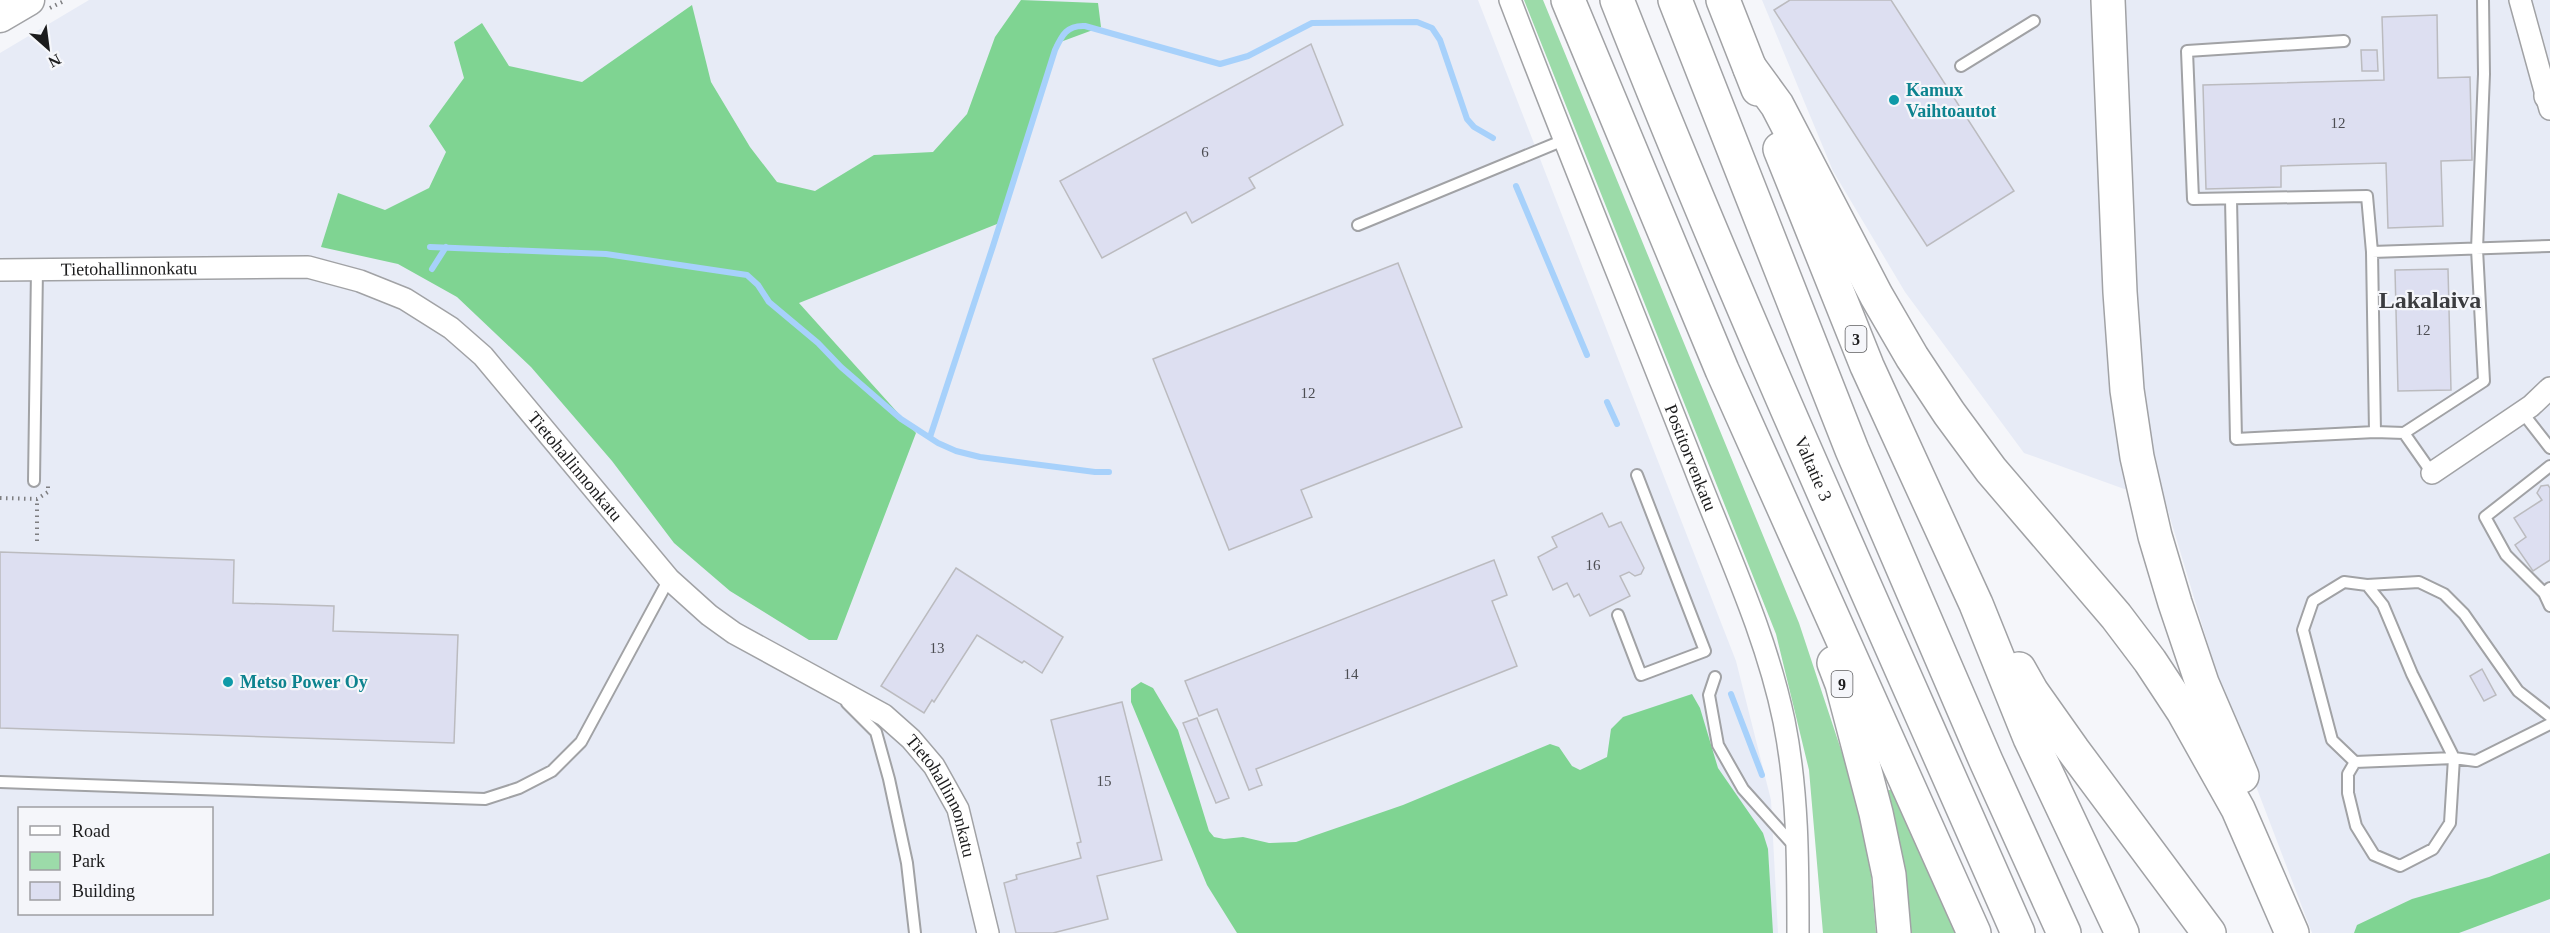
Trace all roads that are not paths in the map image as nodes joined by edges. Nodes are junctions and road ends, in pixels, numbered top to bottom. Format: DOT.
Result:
graph roads {
  1 [pos="29,0"];
  2 [pos="1510,0"];
  3 [pos="1568,0"];
  4 [pos="1617,0"];
  5 [pos="1675,0"];
  6 [pos="1723,0"];
  7 [pos="2108,0"];
  8 [pos="2483,0"];
  9 [pos="2520,0"];
  10 [pos="0,16"];
  11 [pos="2034,21"];
  12 [pos="2344,41"];
  13 [pos="1961,66"];
  14 [pos="1750,68"];
  15 [pos="2549,100"];
  16 [pos="1564,140"];
  17 [pos="2231,199"];
  18 [pos="1358,225"];
  19 [pos="2550,246"];
  20 [pos="2477,249"];
  21 [pos="2372,252"];
  22 [pos="37,269"];
  23 [pos="0,270"];
  24 [pos="2550,388"];
  25 [pos="2522,412"];
  26 [pos="2374,432"];
  27 [pos="2404,433"];
  28 [pos="1756,444"];
  29 [pos="2550,448"];
  30 [pos="2550,465"];
  31 [pos="2432,472"];
  32 [pos="1637,475"];
  33 [pos="34,481"];
  34 [pos="669,579"];
  35 [pos="2367,585"];
  36 [pos="2547,590"];
  37 [pos="1976,604"];
  38 [pos="2550,606"];
  39 [pos="1618,615"];
  40 [pos="1715,677"];
  41 [pos="830,685"];
  42 [pos="2550,716"];
  43 [pos="2550,724"];
  44 [pos="2454,758"];
  45 [pos="2355,762"];
  46 [pos="0,782"];
  47 [pos="1798,851"];
  48 [pos="915,933"];
  49 [pos="988,933"];
  50 [pos="1798,933"];
  51 [pos="1894,933"];
  52 [pos="1974,933"];
  53 [pos="2018,933"];
  54 [pos="2064,933"];
  55 [pos="2122,933"];
  56 [pos="2209,933"];
  57 [pos="2292,933"];
  58 [pos="2297,933"];
  1 -- 10 [label="main road"];
  2 -- 16 [label="street, Postitorvenkatu"];
  3 -- 28 [label="highway"];
  4 -- 53 [label="highway, Valtatie 3"];
  5 -- 54 [label="highway"];
  6 -- 14 [label="highway, 3"];
  7 -- 58 [label="highway"];
  8 -- 20 [label="lane"];
  9 -- 15 [label="street"];
  11 -- 13 [label="lane"];
  12 -- 17 [label="lane"];
  14 -- 37 [label="highway, 3"];
  14 -- 57 [label="highway"];
  16 -- 18 [label="lane"];
  16 -- 47 [label="street, Postitorvenkatu"];
  17 -- 21 [label="lane"];
  17 -- 26 [label="lane"];
  19 -- 20 [label="lane"];
  20 -- 21 [label="lane"];
  20 -- 27 [label="lane"];
  21 -- 26 [label="lane"];
  22 -- 23 [label="street, Tietohallinnonkatu"];
  22 -- 33 [label="lane"];
  22 -- 34 [label="street, Tietohallinnonkatu"];
  24 -- 25 [label="street"];
  25 -- 29 [label="lane"];
  25 -- 31 [label="street"];
  26 -- 27 [label="lane"];
  27 -- 31 [label="lane"];
  28 -- 51 [label="highway, 9"];
  28 -- 52 [label="highway"];
  30 -- 36 [label="lane"];
  32 -- 39 [label="lane"];
  34 -- 41 [label="street, Tietohallinnonkatu"];
  34 -- 46 [label="lane"];
  35 -- 42 [label="lane"];
  35 -- 44 [label="lane"];
  35 -- 45 [label="lane"];
  36 -- 38 [label="lane"];
  37 -- 55 [label="highway, 3"];
  37 -- 56 [label="highway"];
  40 -- 47 [label="lane"];
  41 -- 48 [label="lane"];
  41 -- 49 [label="street, Tietohallinnonkatu"];
  43 -- 44 [label="lane"];
  44 -- 45 [label="lane"];
  44 -- 45 [label="lane"];
  47 -- 50 [label="street, Postitorvenkatu"];
}
